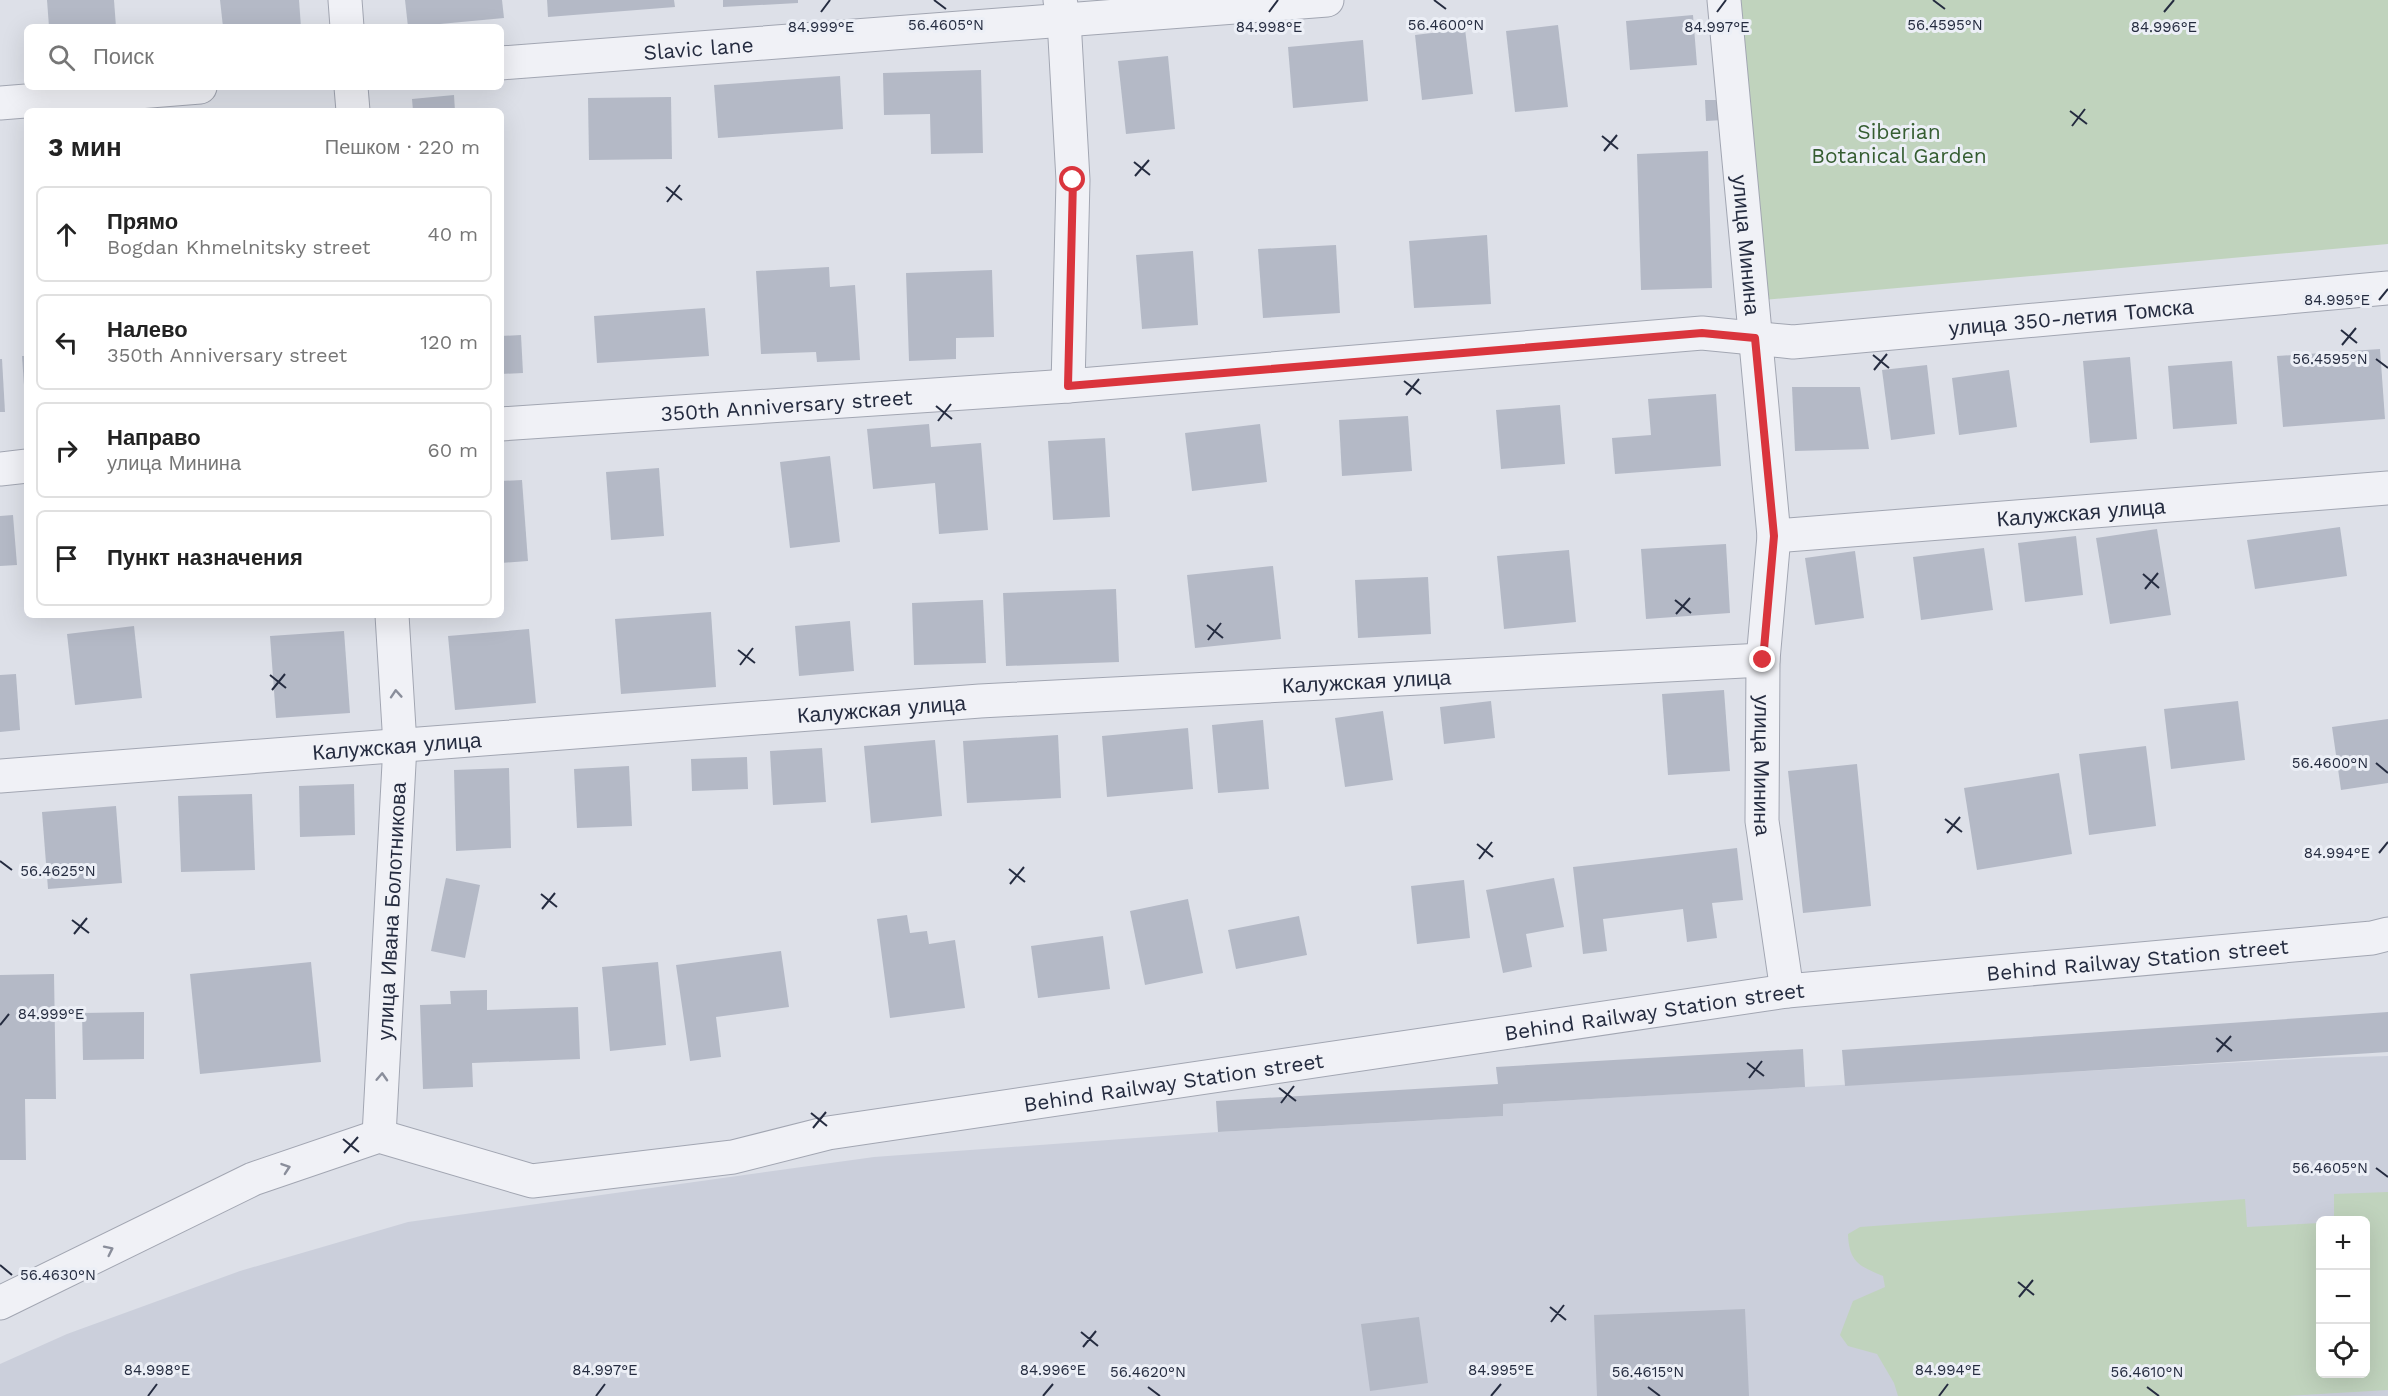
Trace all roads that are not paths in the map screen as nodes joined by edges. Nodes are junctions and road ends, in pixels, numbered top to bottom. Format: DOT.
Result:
graph roads {
  1 [pos="345,0"];
  2 [pos="1327,0"];
  3 [pos="1724,0"];
  4 [pos="1062,10"];
  5 [pos="347,24"];
  6 [pos="504,63"];
  7 [pos="162,90"];
  8 [pos="351,90"];
  9 [pos="0,103"];
  10 [pos="353,108"];
  11 [pos="2388,288"];
  12 [pos="1755,338"];
  13 [pos="1068,386"];
  14 [pos="504,424"];
  15 [pos="24,466"];
  16 [pos="0,469"];
  17 [pos="2388,488"];
  18 [pos="1774,536"];
  19 [pos="392,618"];
  20 [pos="1763,660"];
  21 [pos="400,745"];
  22 [pos="0,776"];
  23 [pos="2388,934"];
  24 [pos="1787,991"];
  25 [pos="379,1136"];
  26 [pos="0,1303"];
  1 -- 5 [label="street"];
  2 -- 4 [label="street, Slavic lane"];
  3 -- 12 [label="street, улица Минина"];
  4 -- 6 [label="street, Slavic lane"];
  4 -- 13 [label="street"];
  7 -- 9 [label="street"];
  8 -- 10 [label="street"];
  11 -- 12 [label="street, улица 350-летия Томска"];
  12 -- 13 [label="street, 350th Anniversary street"];
  12 -- 18 [label="street, улица Минина"];
  13 -- 14 [label="street, 350th Anniversary street"];
  15 -- 16 [label="street"];
  17 -- 18 [label="street, Калужская улица"];
  18 -- 20 [label="street, улица Минина"];
  21 -- 19 [label="street, улица Ивана Болотникова, one-way"];
  20 -- 21 [label="street, Калужская улица"];
  20 -- 24 [label="street, улица Минина"];
  21 -- 22 [label="street, Калужская улица"];
  25 -- 21 [label="street, улица Ивана Болотникова, one-way"];
  23 -- 24 [label="street, Behind Railway Station street"];
  24 -- 25 [label="street, Behind Railway Station street"];
  26 -- 25 [label="street, one-way"];
}
